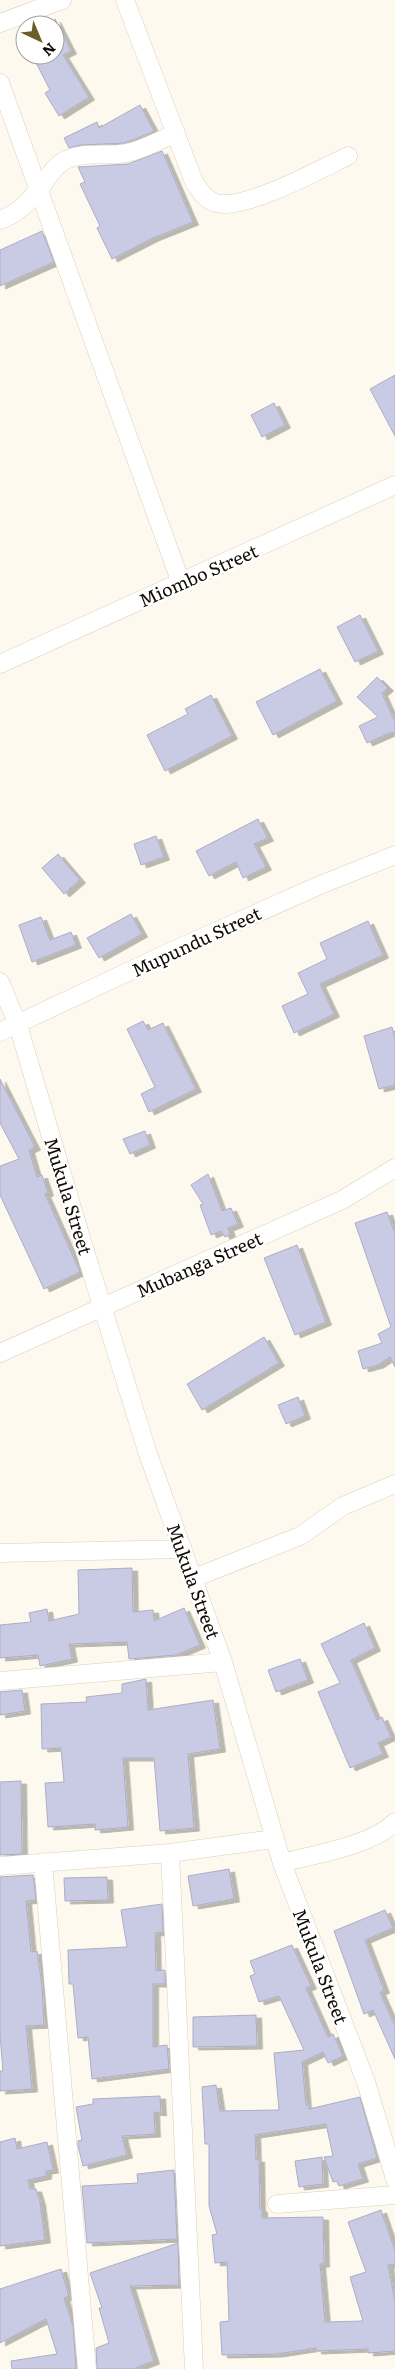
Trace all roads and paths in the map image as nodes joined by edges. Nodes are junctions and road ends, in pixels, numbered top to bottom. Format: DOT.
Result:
graph roads {
  1 [pos="62,0"];
  2 [pos="125,0"];
  3 [pos="0,23"];
  4 [pos="0,83"];
  5 [pos="176,133"];
  6 [pos="348,156"];
  7 [pos="38,190"];
  8 [pos="0,220"];
  9 [pos="395,485"];
  10 [pos="181,584"];
  11 [pos="0,664"];
  12 [pos="395,855"];
  13 [pos="0,982"];
  14 [pos="18,1025"];
  15 [pos="0,1032"];
  16 [pos="395,1168"];
  17 [pos="104,1307"];
  18 [pos="0,1354"];
  19 [pos="395,1484"];
  20 [pos="183,1549"];
  21 [pos="0,1553"];
  22 [pos="194,1578"];
  23 [pos="223,1662"];
  24 [pos="0,1682"];
  25 [pos="395,1822"];
  26 [pos="274,1839"];
  27 [pos="170,1852"];
  28 [pos="43,1862"];
  29 [pos="282,1864"];
  30 [pos="0,1866"];
  31 [pos="395,2175"];
  32 [pos="395,2195"];
  33 [pos="277,2204"];
  34 [pos="87,2369"];
  35 [pos="194,2369"];
  1 -- 3 [label="street"];
  2 -- 5 [label="street"];
  4 -- 7 [label="street"];
  5 -- 6 [label="street"];
  5 -- 7 [label="street"];
  7 -- 8 [label="street"];
  7 -- 10 [label="street"];
  9 -- 10 [label="street, Miombo Street"];
  10 -- 11 [label="street, Miombo Street"];
  12 -- 14 [label="street, Mupundu Street"];
  13 -- 14 [label="street, Mukula Street"];
  14 -- 15 [label="street, Mupundu Street"];
  14 -- 17 [label="street, Mukula Street"];
  16 -- 17 [label="street, Mubanga Street"];
  17 -- 18 [label="street, Mubanga Street"];
  17 -- 20 [label="street, Mukula Street"];
  19 -- 22 [label="street"];
  20 -- 21 [label="street"];
  20 -- 22 [label="street, Mukula Street"];
  22 -- 23 [label="street, Mukula Street"];
  23 -- 24 [label="street"];
  23 -- 26 [label="street, Mukula Street"];
  25 -- 29 [label="street"];
  26 -- 27 [label="street"];
  26 -- 29 [label="street, Mukula Street"];
  27 -- 28 [label="street"];
  27 -- 35 [label="street"];
  28 -- 30 [label="street"];
  28 -- 34 [label="street"];
  29 -- 31 [label="street, Mukula Street"];
  32 -- 33 [label="street"];
}
